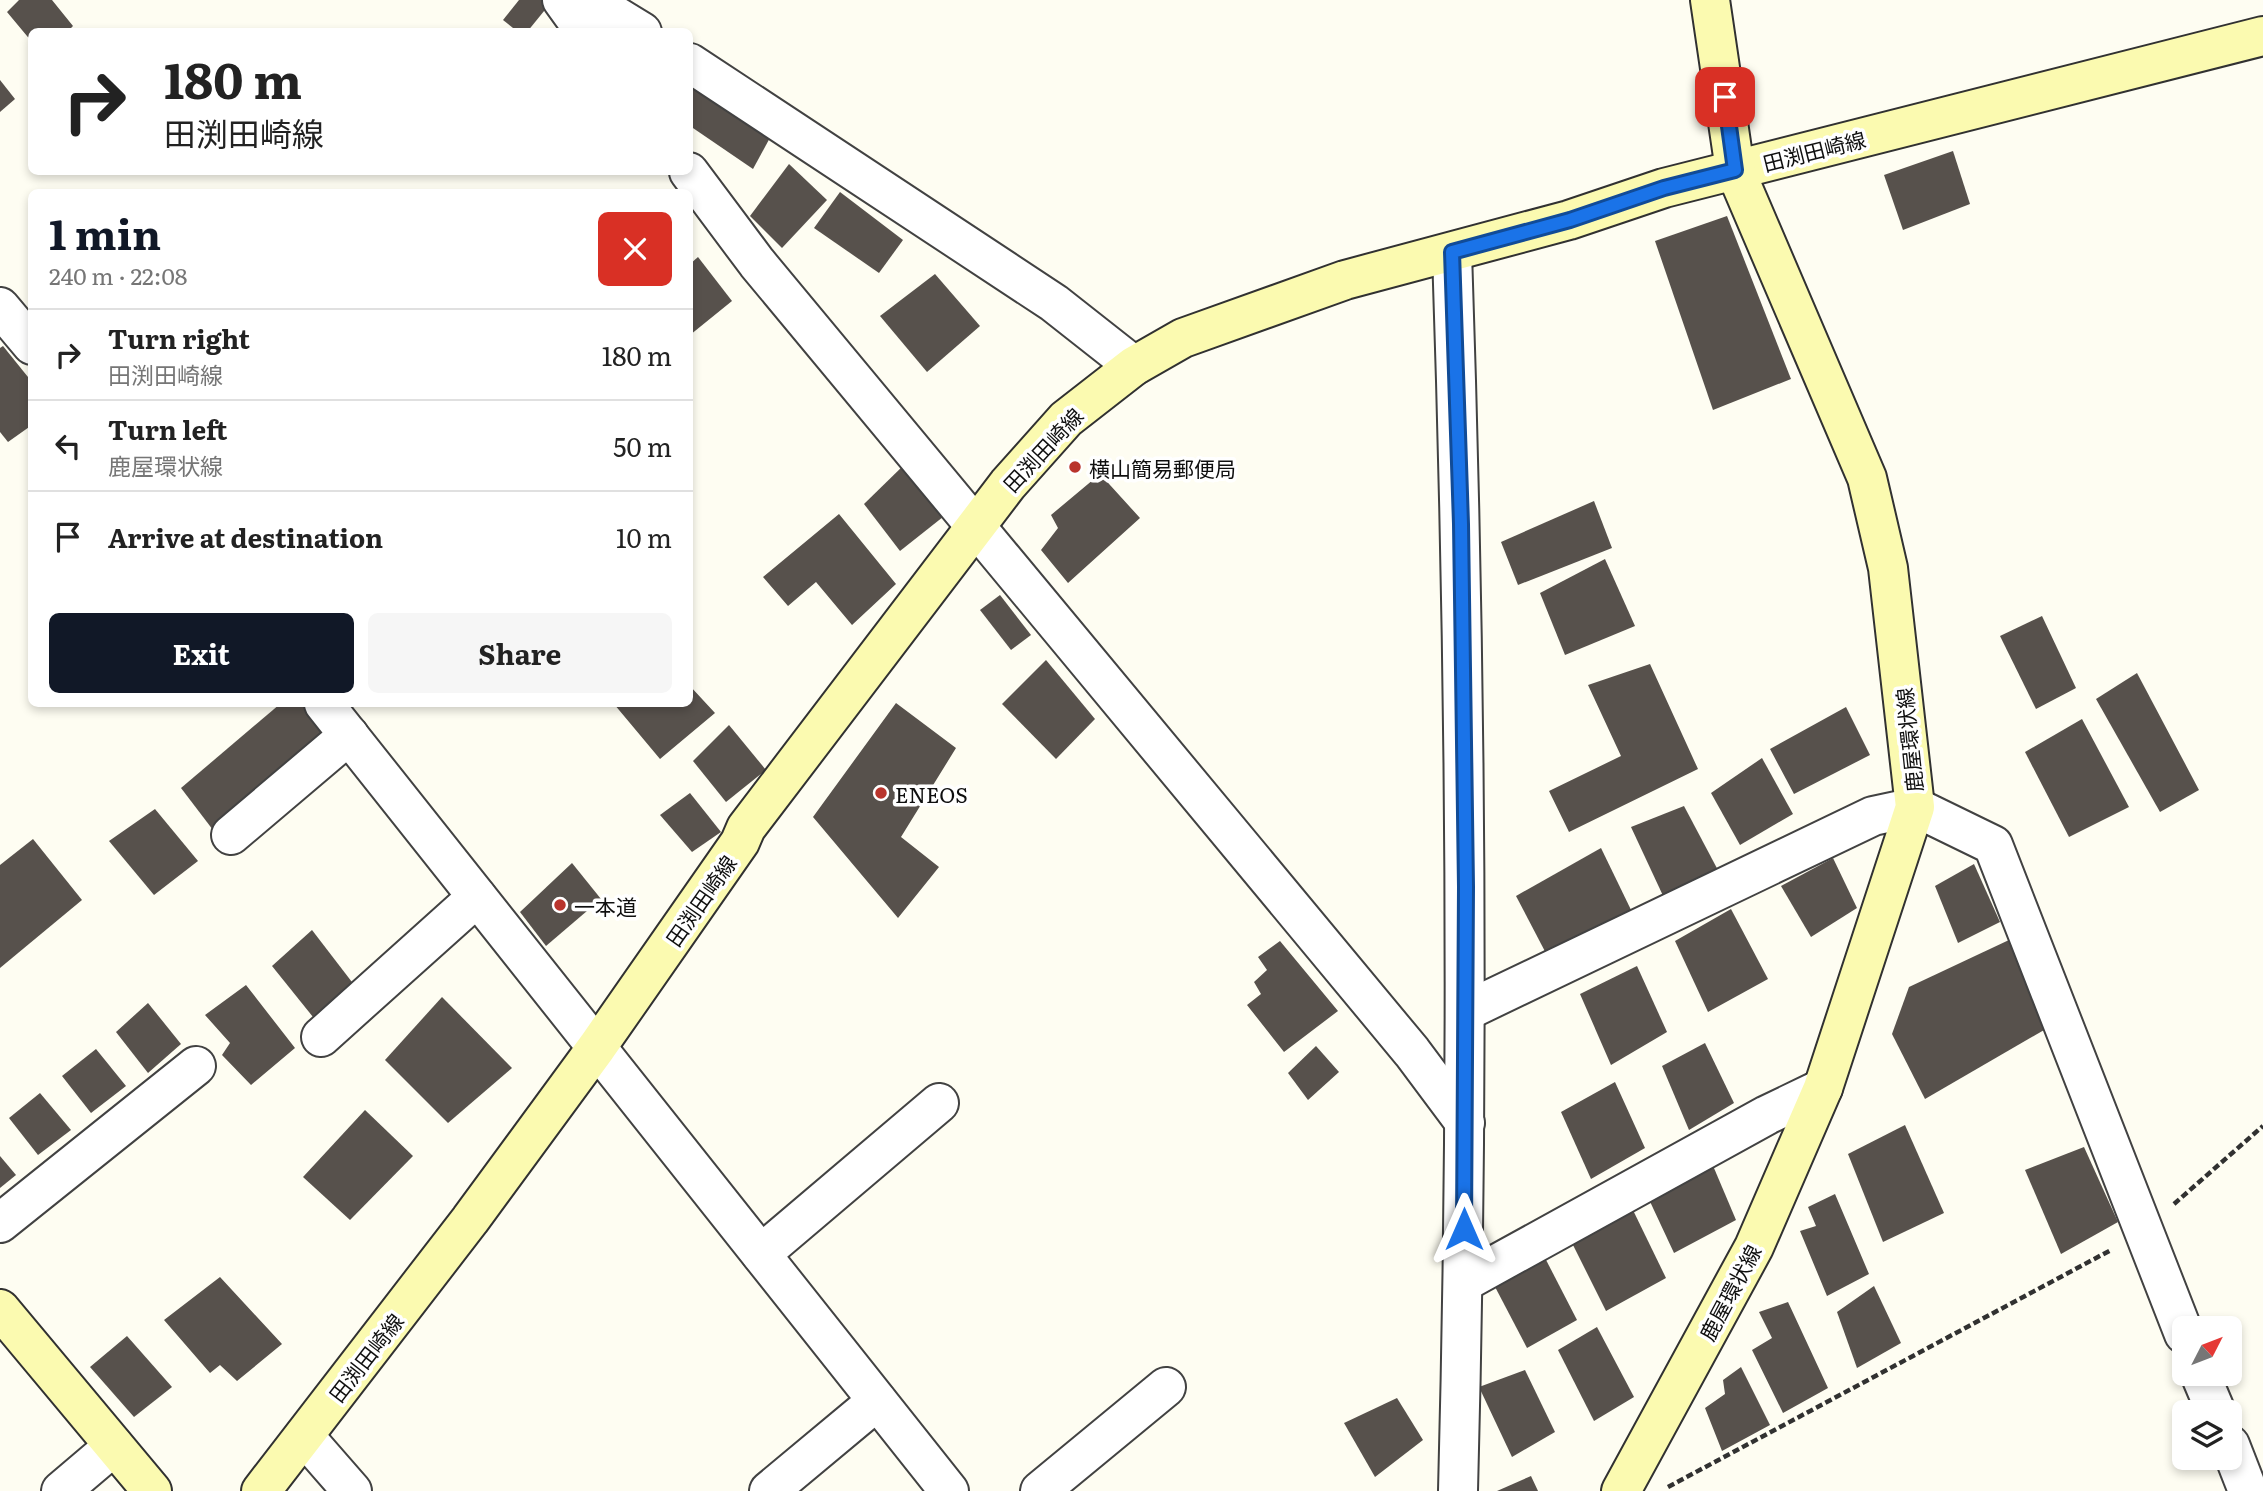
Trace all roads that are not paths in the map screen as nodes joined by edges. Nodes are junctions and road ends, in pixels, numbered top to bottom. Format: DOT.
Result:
graph roads {
  1 [pos="562,0"];
  2 [pos="590,0"];
  3 [pos="1710,0"];
  4 [pos="582,28"];
  5 [pos="636,28"];
  6 [pos="2258,42"];
  7 [pos="693,65"];
  8 [pos="1735,170"];
  9 [pos="691,175"];
  10 [pos="1452,252"];
  11 [pos="0,307"];
  12 [pos="28,340"];
  13 [pos="1134,366"];
  14 [pos="976,527"];
  15 [pos="326,707"];
  16 [pos="349,735"];
  17 [pos="1915,807"];
  18 [pos="231,835"];
  19 [pos="477,897"];
  20 [pos="1466,1012"];
  21 [pos="321,1037"];
  22 [pos="597,1047"];
  23 [pos="196,1066"];
  24 [pos="1823,1088"];
  25 [pos="939,1104"];
  26 [pos="1465,1123"];
  27 [pos="0,1223"];
  28 [pos="761,1254"];
  29 [pos="1464,1282"];
  30 [pos="0,1309"];
  31 [pos="2177,1316"];
  32 [pos="1166,1387"];
  33 [pos="877,1401"];
  34 [pos="304,1436"];
  35 [pos="114,1446"];
  36 [pos="2240,1470"];
  37 [pos="61,1491"];
  38 [pos="152,1491"];
  39 [pos="261,1491"];
  40 [pos="352,1491"];
  41 [pos="768,1491"];
  42 [pos="949,1491"];
  43 [pos="1040,1491"];
  44 [pos="1458,1491"];
  45 [pos="1622,1491"];
  46 [pos="2248,1491"];
  1 -- 4 [label="street"];
  2 -- 5 [label="street"];
  3 -- 8 [label="main road, 鹿屋環状線"];
  6 -- 8 [label="main road, 田渕田崎線"];
  7 -- 13 [label="street"];
  8 -- 10 [label="main road, 田渕田崎線"];
  8 -- 17 [label="main road, 鹿屋環状線"];
  9 -- 14 [label="street"];
  10 -- 13 [label="main road, 田渕田崎線"];
  10 -- 20 [label="street"];
  11 -- 12 [label="street"];
  13 -- 14 [label="main road, 田渕田崎線"];
  14 -- 22 [label="main road, 田渕田崎線"];
  14 -- 26 [label="street"];
  15 -- 16 [label="street"];
  16 -- 18 [label="street"];
  16 -- 19 [label="street"];
  17 -- 20 [label="street"];
  17 -- 24 [label="main road, 鹿屋環状線"];
  17 -- 31 [label="street"];
  19 -- 21 [label="street"];
  19 -- 22 [label="street"];
  20 -- 26 [label="street"];
  22 -- 28 [label="street"];
  22 -- 34 [label="main road, 田渕田崎線"];
  23 -- 27 [label="street"];
  24 -- 29 [label="street"];
  24 -- 45 [label="main road, 鹿屋環状線"];
  25 -- 28 [label="street"];
  26 -- 29 [label="street"];
  28 -- 33 [label="street"];
  29 -- 44 [label="street"];
  30 -- 35 [label="main road"];
  32 -- 43 [label="street"];
  33 -- 41 [label="street"];
  33 -- 42 [label="street"];
  34 -- 39 [label="main road, 田渕田崎線"];
  34 -- 40 [label="street"];
  35 -- 37 [label="street"];
  35 -- 38 [label="main road"];
  36 -- 46 [label="street"];
}
